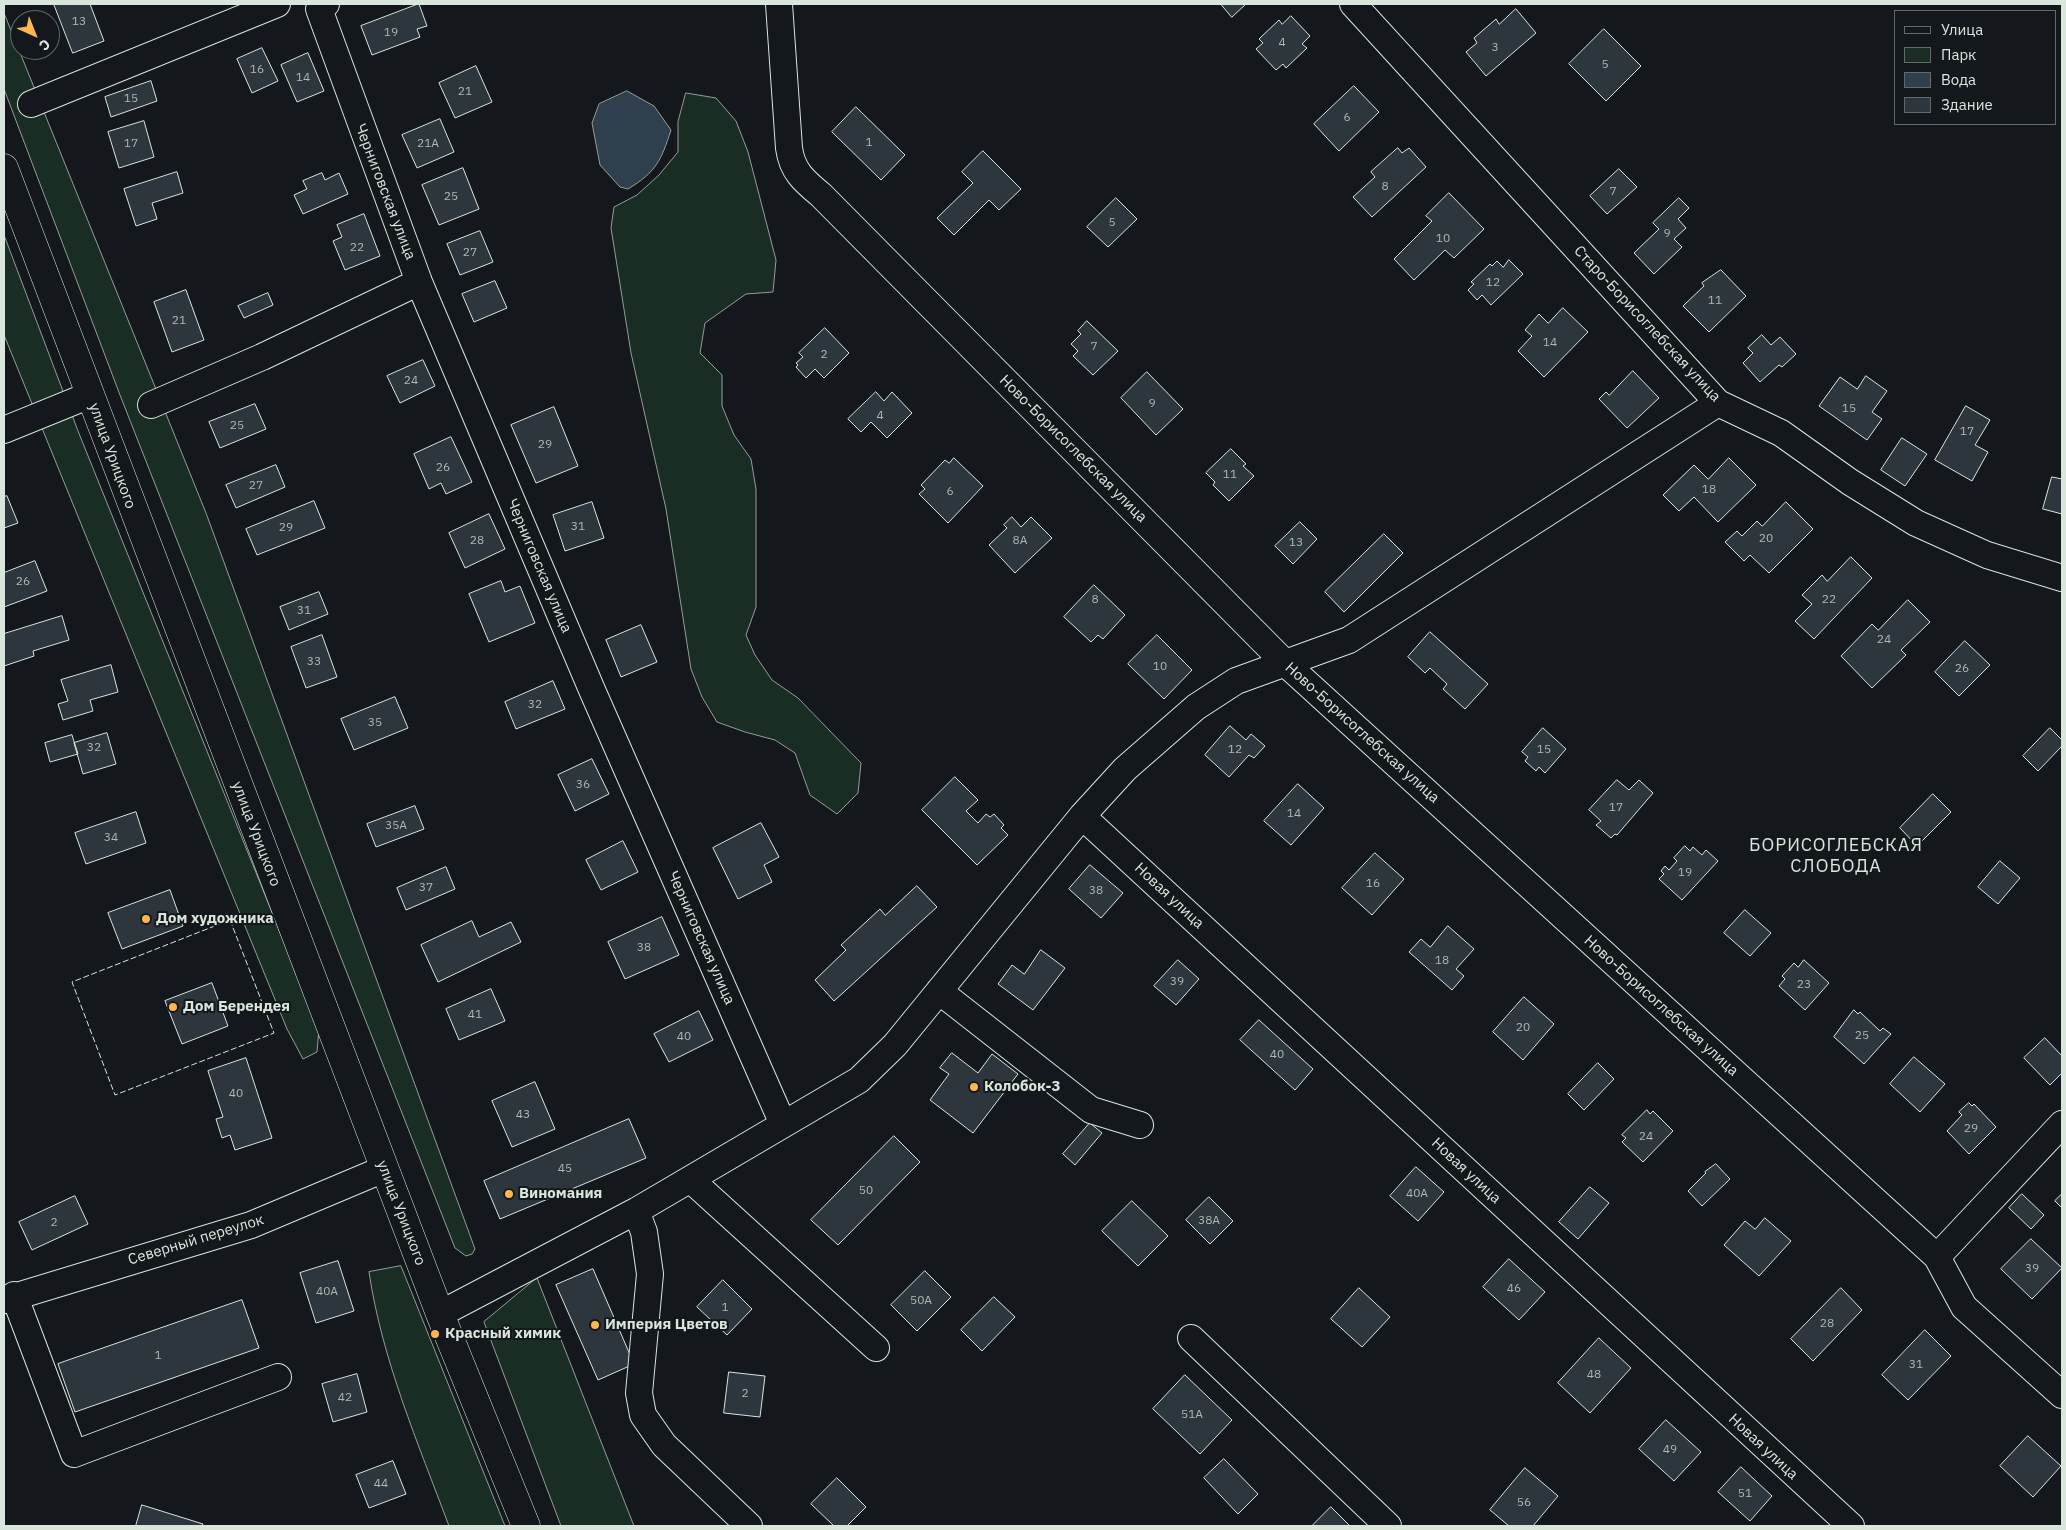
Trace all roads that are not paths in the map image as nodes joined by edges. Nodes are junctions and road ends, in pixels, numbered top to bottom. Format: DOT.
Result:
graph roads {
  1 [pos="277,4"];
  2 [pos="779,4"];
  3 [pos="1353,4"];
  4 [pos="316,6"];
  5 [pos="32,104"];
  6 [pos="4,168"];
  7 [pos="419,282"];
  8 [pos="90,395"];
  9 [pos="1718,403"];
  10 [pos="151,405"];
  11 [pos="4,430"];
  12 [pos="2062,578"];
  13 [pos="1286,664"];
  14 [pos="1082,816"];
  15 [pos="939,991"];
  16 [pos="783,1124"];
  17 [pos="2062,1124"];
  18 [pos="1140,1126"];
  19 [pos="384,1170"];
  20 [pos="691,1180"];
  21 [pos="636,1211"];
  22 [pos="1937,1257"];
  23 [pos="9,1298"];
  24 [pos="440,1314"];
  25 [pos="1191,1338"];
  26 [pos="876,1348"];
  27 [pos="278,1377"];
  28 [pos="2062,1395"];
  29 [pos="526,1526"];
  30 [pos="749,1526"];
  31 [pos="1388,1526"];
  32 [pos="1851,1526"];
  1 -- 5 [label="street"];
  2 -- 13 [label="street, Ново-Борисоглебская улица"];
  3 -- 9 [label="street, Старо-Борисоглебская улица"];
  4 -- 7 [label="street, Черниговская улица"];
  6 -- 8 [label="main road, улица Урицкого"];
  7 -- 10 [label="street"];
  7 -- 16 [label="street, Черниговская улица"];
  8 -- 11 [label="street"];
  8 -- 19 [label="main road, улица Урицкого"];
  9 -- 12 [label="street, Старо-Борисоглебская улица"];
  9 -- 13 [label="street"];
  13 -- 14 [label="street"];
  13 -- 22 [label="street, Ново-Борисоглебская улица"];
  14 -- 15 [label="street"];
  14 -- 32 [label="street, Новая улица"];
  15 -- 16 [label="street"];
  15 -- 18 [label="street"];
  16 -- 20 [label="street"];
  17 -- 22 [label="street"];
  19 -- 23 [label="street, Северный переулок"];
  19 -- 24 [label="main road, улица Урицкого"];
  20 -- 21 [label="street"];
  20 -- 26 [label="street"];
  21 -- 24 [label="street"];
  21 -- 30 [label="street"];
  22 -- 28 [label="street, Ново-Борисоглебская улица"];
  23 -- 27 [label="street"];
  24 -- 29 [label="main road, улица Урицкого"];
  25 -- 31 [label="street"];
}
